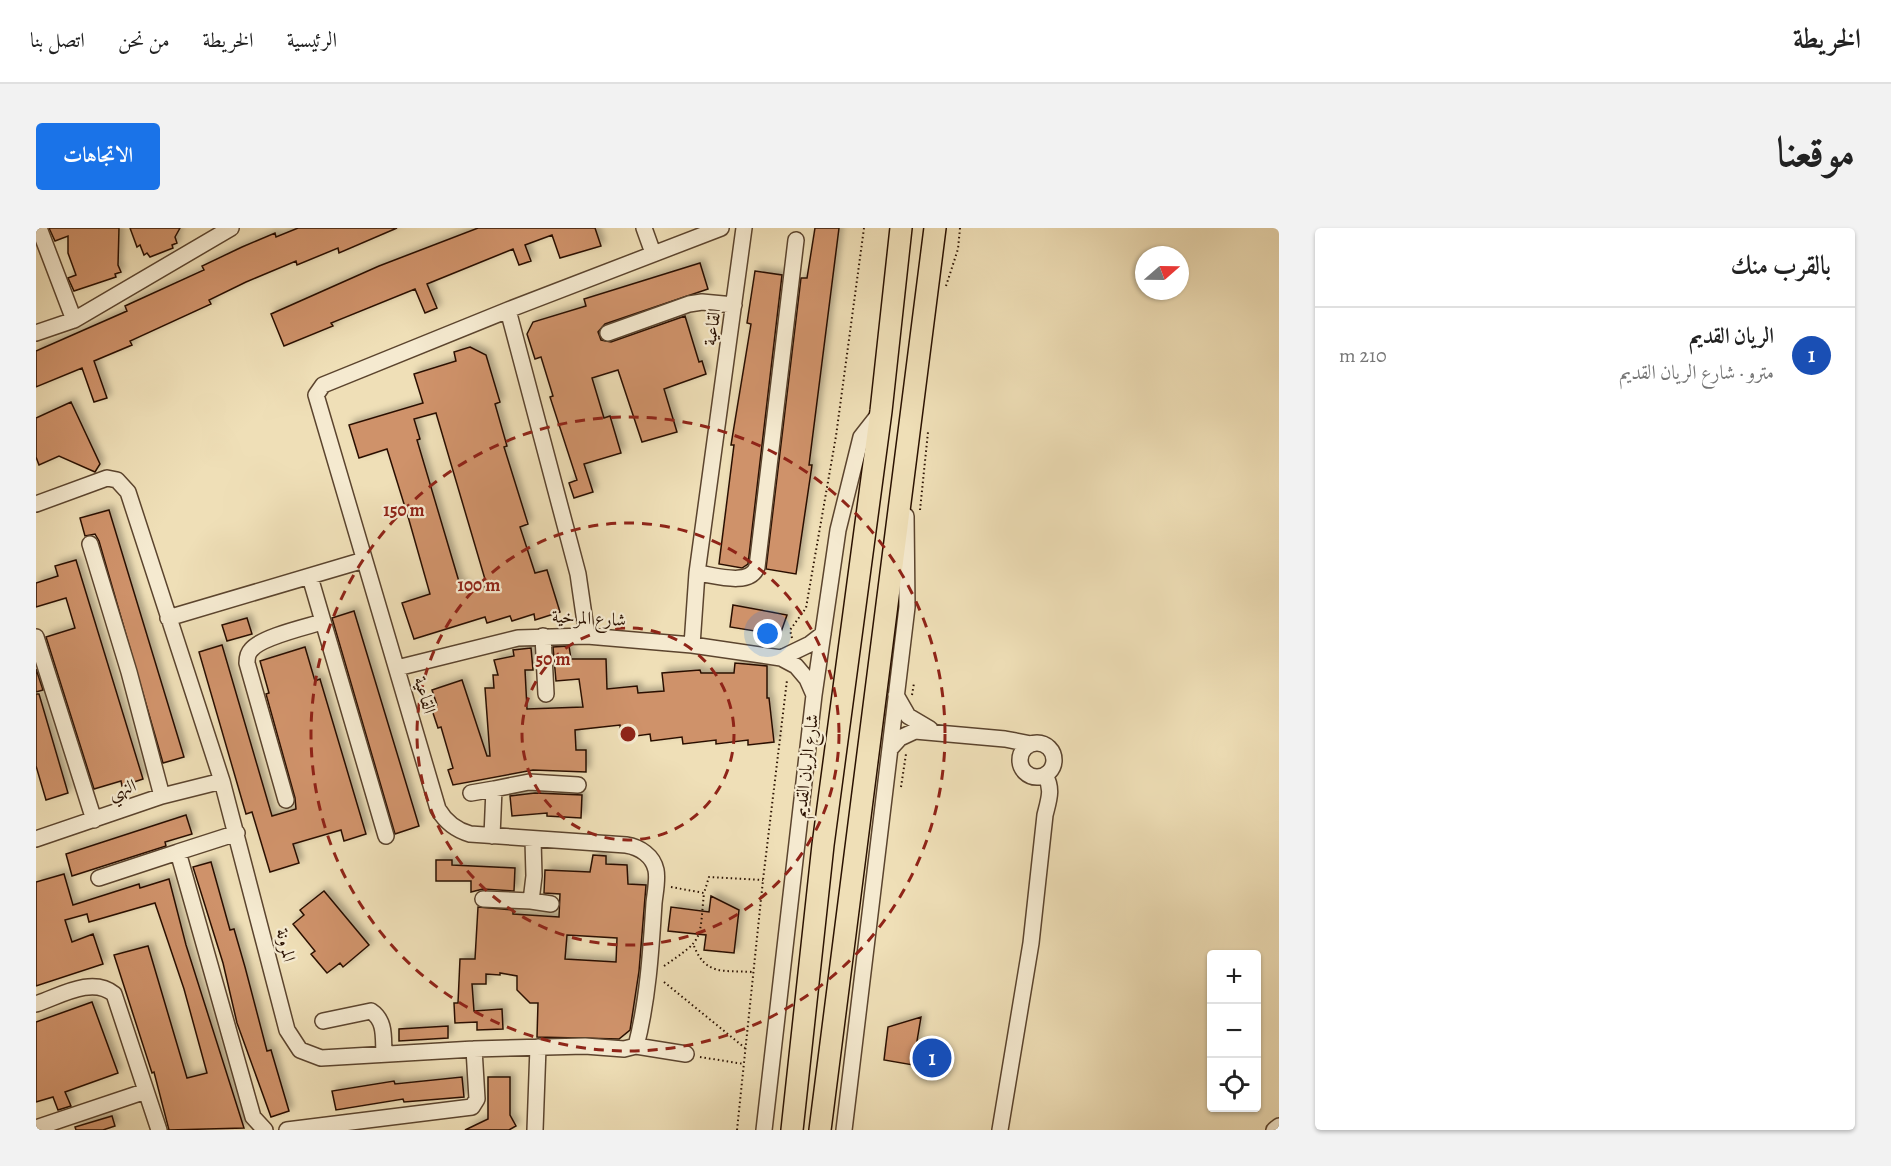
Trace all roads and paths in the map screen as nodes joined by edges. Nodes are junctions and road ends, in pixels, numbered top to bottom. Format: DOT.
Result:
graph roads {
  1 [pos="39,228"];
  2 [pos="231,228"];
  3 [pos="644,228"];
  4 [pos="721,228"];
  5 [pos="744,228"];
  6 [pos="902,228"];
  7 [pos="935,228"];
  8 [pos="205,234"];
  9 [pos="796,240"];
  10 [pos="653,253"];
  11 [pos="734,305"];
  12 [pos="508,309"];
  13 [pos="74,320"];
  14 [pos="36,333"];
  15 [pos="608,333"];
  16 [pos="881,411"];
  17 [pos="906,453"];
  18 [pos="36,504"];
  19 [pos="90,544"];
  20 [pos="364,560"];
  21 [pos="696,573"];
  22 [pos="310,578"];
  23 [pos="168,618"];
  24 [pos="322,621"];
  25 [pos="823,634"];
  26 [pos="543,636"];
  27 [pos="587,636"];
  28 [pos="36,637"];
  29 [pos="692,645"];
  30 [pos="781,658"];
  31 [pos="397,668"];
  32 [pos="546,694"];
  33 [pos="814,695"];
  34 [pos="896,695"];
  35 [pos="933,730"];
  36 [pos="996,740"];
  37 [pos="1031,744"];
  38 [pos="890,749"];
  39 [pos="1020,757"];
  40 [pos="1040,776"];
  41 [pos="222,781"];
  42 [pos="578,785"];
  43 [pos="494,789"];
  44 [pos="471,793"];
  45 [pos="162,796"];
  46 [pos="286,800"];
  47 [pos="94,820"];
  48 [pos="237,833"];
  49 [pos="386,836"];
  50 [pos="492,836"];
  51 [pos="37,837"];
  52 [pos="533,840"];
  53 [pos="178,852"];
  54 [pos="99,878"];
  55 [pos="763,880"];
  56 [pos="669,891"];
  57 [pos="704,893"];
  58 [pos="483,899"];
  59 [pos="531,901"];
  60 [pos="551,903"];
  61 [pos="693,946"];
  62 [pos="661,958"];
  63 [pos="754,972"];
  64 [pos="662,979"];
  65 [pos="36,1004"];
  66 [pos="323,1020"];
  67 [pos="636,1046"];
  68 [pos="538,1047"];
  69 [pos="474,1049"];
  70 [pos="746,1049"];
  71 [pos="384,1054"];
  72 [pos="686,1054"];
  73 [pos="744,1064"];
  74 [pos="146,1091"];
  75 [pos="1279,1126"];
  76 [pos="36,1128"];
  77 [pos="159,1130"];
  78 [pos="265,1130"];
  79 [pos="287,1130"];
  80 [pos="535,1130"];
  81 [pos="764,1130"];
  82 [pos="792,1130"];
  83 [pos="820,1130"];
  84 [pos="844,1130"];
  85 [pos="1000,1130"];
  86 [pos="1274,1130"];
  1 -- 13 [label="street"];
  2 -- 8 [label="street"];
  3 -- 10 [label="street"];
  4 -- 10 [label="street, القاعية"];
  5 -- 11 [label="street, القاعية"];
  6 -- 16 [label="highway, شارع الريان القديم"];
  7 -- 17 [label="highway"];
  8 -- 13 [label="street"];
  9 -- 21 [label="street"];
  10 -- 12 [label="street, القاعية"];
  11 -- 15 [label="street"];
  11 -- 21 [label="street, القاعية"];
  12 -- 20 [label="street, القاعية"];
  12 -- 27 [label="street"];
  13 -- 14 [label="street"];
  16 -- 25 [label="street, شارع الريان القديم"];
  16 -- 82 [label="highway, شارع الريان القديم"];
  17 -- 34 [label="street"];
  17 -- 83 [label="highway"];
  18 -- 23 [label="street, المرونة"];
  19 -- 45 [label="street"];
  20 -- 22 [label="street"];
  20 -- 31 [label="street, القاعية"];
  21 -- 29 [label="street, القاعية"];
  22 -- 23 [label="street"];
  22 -- 24 [label="street"];
  23 -- 41 [label="street, المرونة"];
  24 -- 46 [label="street"];
  24 -- 49 [label="street"];
  25 -- 30 [label="street"];
  25 -- 33 [label="street, شارع الريان القديم"];
  26 -- 27 [label="street, شارع المرخية"];
  26 -- 31 [label="street, شارع المرخية"];
  26 -- 32 [label="street"];
  27 -- 29 [label="street, شارع المرخية"];
  28 -- 47 [label="street"];
  29 -- 30 [label="street, شارع المرخية"];
  30 -- 33 [label="street, شارع المرخية"];
  31 -- 50 [label="street, القاعية"];
  33 -- 81 [label="street, شارع الريان القديم"];
  34 -- 35 [label="street"];
  34 -- 38 [label="street"];
  35 -- 36 [label="street"];
  35 -- 38 [label="street"];
  36 -- 37 [label="street"];
  36 -- 39 [label="street"];
  37 -- 39 [label="street"];
  37 -- 40 [label="street"];
  38 -- 84 [label="street"];
  39 -- 40 [label="street"];
  40 -- 85 [label="street"];
  41 -- 45 [label="street, النهي"];
  41 -- 48 [label="street, المرونة"];
  42 -- 43 [label="street"];
  43 -- 44 [label="street"];
  43 -- 50 [label="street"];
  45 -- 47 [label="street, النهي"];
  47 -- 51 [label="street, النهي"];
  48 -- 53 [label="street"];
  48 -- 71 [label="street, المرونة"];
  50 -- 52 [label="street, القاعية"];
  52 -- 59 [label="street"];
  52 -- 67 [label="street, القاعية"];
  53 -- 54 [label="street"];
  53 -- 78 [label="street"];
  55 -- 57 [label="path"];
  56 -- 57 [label="path"];
  57 -- 61 [label="path"];
  58 -- 59 [label="street"];
  59 -- 60 [label="street"];
  61 -- 62 [label="path"];
  61 -- 63 [label="path"];
  64 -- 70 [label="path"];
  65 -- 74 [label="street"];
  66 -- 71 [label="street"];
  67 -- 68 [label="street, المرونة"];
  67 -- 72 [label="street, المرونة"];
  68 -- 69 [label="street, المرونة"];
  68 -- 80 [label="street"];
  69 -- 71 [label="street, المرونة"];
  69 -- 79 [label="street"];
  72 -- 73 [label="path"];
  74 -- 76 [label="street"];
  74 -- 77 [label="street"];
  75 -- 86 [label="street"];
}
